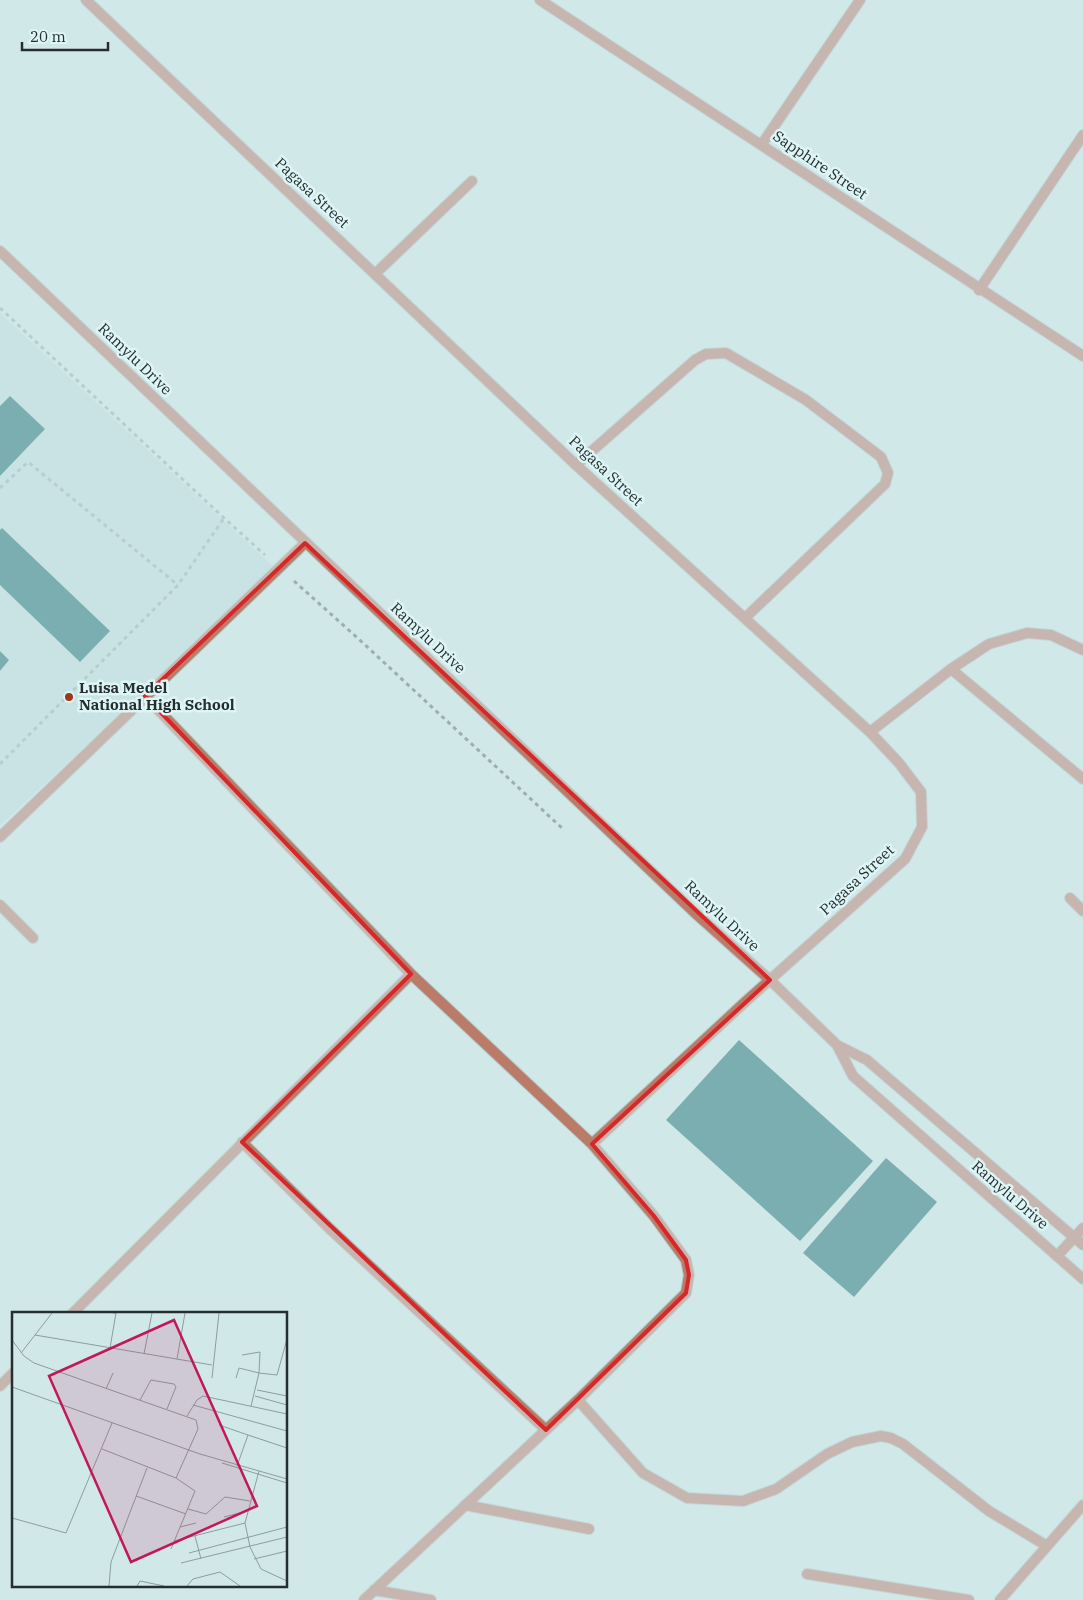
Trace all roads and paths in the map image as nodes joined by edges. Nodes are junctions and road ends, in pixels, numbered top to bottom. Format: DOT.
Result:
graph roads {
  1 [pos="86,0"];
  2 [pos="540,0"];
  3 [pos="860,0"];
  4 [pos="1083,135"];
  5 [pos="762,144"];
  6 [pos="472,181"];
  7 [pos="0,251"];
  8 [pos="375,274"];
  9 [pos="979,290"];
  10 [pos="1083,356"];
  11 [pos="576,464"];
  12 [pos="0,488"];
  13 [pos="224,518"];
  14 [pos="306,543"];
  15 [pos="178,585"];
  16 [pos="745,618"];
  17 [pos="1083,650"];
  18 [pos="951,669"];
  19 [pos="146,696"];
  20 [pos="870,732"];
  21 [pos="0,764"];
  22 [pos="1083,779"];
  23 [pos="0,837"];
  24 [pos="1070,898"];
  25 [pos="0,905"];
  26 [pos="1083,911"];
  27 [pos="33,938"];
  28 [pos="411,974"];
  29 [pos="770,980"];
  30 [pos="837,1045"];
  31 [pos="242,1142"];
  32 [pos="592,1144"];
  33 [pos="1083,1228"];
  34 [pos="1074,1237"];
  35 [pos="1083,1245"];
  36 [pos="1057,1256"];
  37 [pos="1083,1279"];
  38 [pos="74,1312"];
  39 [pos="12,1374"];
  40 [pos="0,1386"];
  41 [pos="578,1400"];
  42 [pos="546,1430"];
  43 [pos="465,1505"];
  44 [pos="1083,1505"];
  45 [pos="589,1529"];
  46 [pos="1047,1546"];
  47 [pos="808,1574"];
  48 [pos="374,1590"];
  49 [pos="364,1600"];
  50 [pos="430,1600"];
  51 [pos="969,1600"];
  52 [pos="1000,1600"];
  1 -- 8 [label="street, Pagasa Street"];
  2 -- 5 [label="street, Sapphire Street"];
  3 -- 5 [label="street"];
  4 -- 9 [label="street"];
  5 -- 9 [label="street, Sapphire Street"];
  6 -- 8 [label="street"];
  7 -- 14 [label="street, Ramylu Drive"];
  8 -- 11 [label="street, Pagasa Street"];
  9 -- 10 [label="street, Sapphire Street"];
  11 -- 16 [label="street, Pagasa Street"];
  11 -- 16 [label="street"];
  12 -- 15 [label="path"];
  13 -- 15 [label="path"];
  14 -- 19 [label="street"];
  14 -- 29 [label="street, Ramylu Drive"];
  15 -- 21 [label="path"];
  16 -- 20 [label="street, Pagasa Street"];
  17 -- 18 [label="street"];
  18 -- 20 [label="street"];
  18 -- 22 [label="street"];
  19 -- 23 [label="street"];
  19 -- 28 [label="street"];
  20 -- 29 [label="street, Pagasa Street"];
  24 -- 26 [label="street"];
  25 -- 27 [label="street"];
  28 -- 31 [label="street"];
  28 -- 32 [label="street"];
  29 -- 30 [label="street, Ramylu Drive"];
  29 -- 32 [label="street, Pagasa Street"];
  30 -- 34 [label="street, Ramylu Drive"];
  30 -- 36 [label="street, Ramylu Drive"];
  31 -- 38 [label="street"];
  31 -- 42 [label="street"];
  32 -- 41 [label="street"];
  33 -- 34 [label="street"];
  34 -- 35 [label="street, Ramylu Drive"];
  34 -- 36 [label="street"];
  36 -- 37 [label="street, Ramylu Drive"];
  39 -- 40 [label="street"];
  41 -- 42 [label="street"];
  41 -- 46 [label="street"];
  42 -- 43 [label="street"];
  43 -- 45 [label="street"];
  43 -- 48 [label="street"];
  44 -- 46 [label="street"];
  46 -- 52 [label="street"];
  47 -- 51 [label="street"];
  48 -- 49 [label="street"];
  48 -- 50 [label="street"];
}
